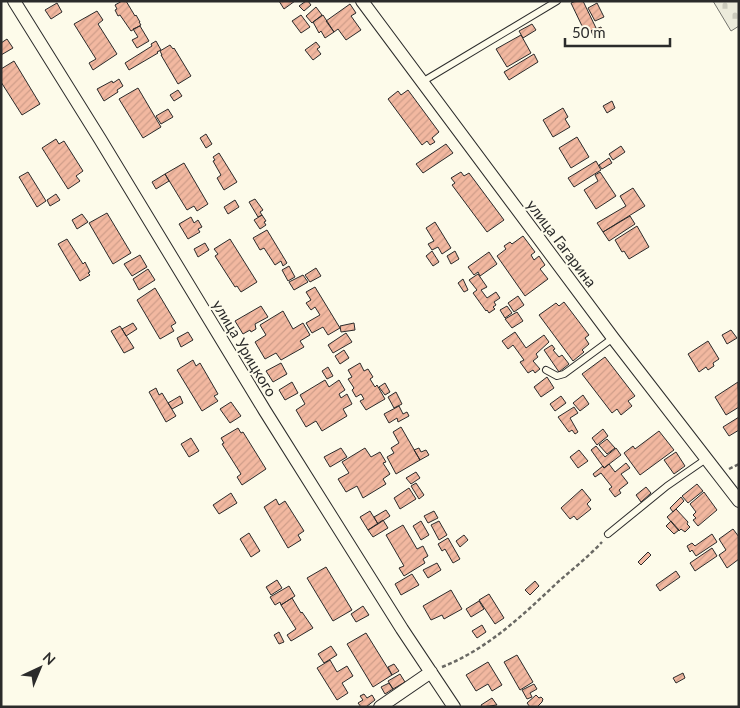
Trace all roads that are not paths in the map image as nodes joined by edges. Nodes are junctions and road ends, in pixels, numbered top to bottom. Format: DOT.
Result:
graph roads {
  1 [pos="14,1"];
  2 [pos="362,1"];
  3 [pos="557,1"];
  4 [pos="422,82"];
  5 [pos="613,338"];
  6 [pos="546,370"];
  7 [pos="707,458"];
  8 [pos="739,501"];
  9 [pos="608,534"];
  10 [pos="431,672"];
  11 [pos="380,707"];
  12 [pos="454,707"];
  1 -- 10 [label="street, улица Урицкого"];
  2 -- 4 [label="street, улица Гагарина"];
  3 -- 4 [label="lane"];
  4 -- 5 [label="street, улица Гагарина"];
  5 -- 6 [label="lane"];
  5 -- 7 [label="street, улица Гагарина"];
  7 -- 8 [label="street, улица Гагарина"];
  7 -- 9 [label="lane"];
  10 -- 11 [label="street"];
  10 -- 12 [label="street, улица Урицкого"];
}
